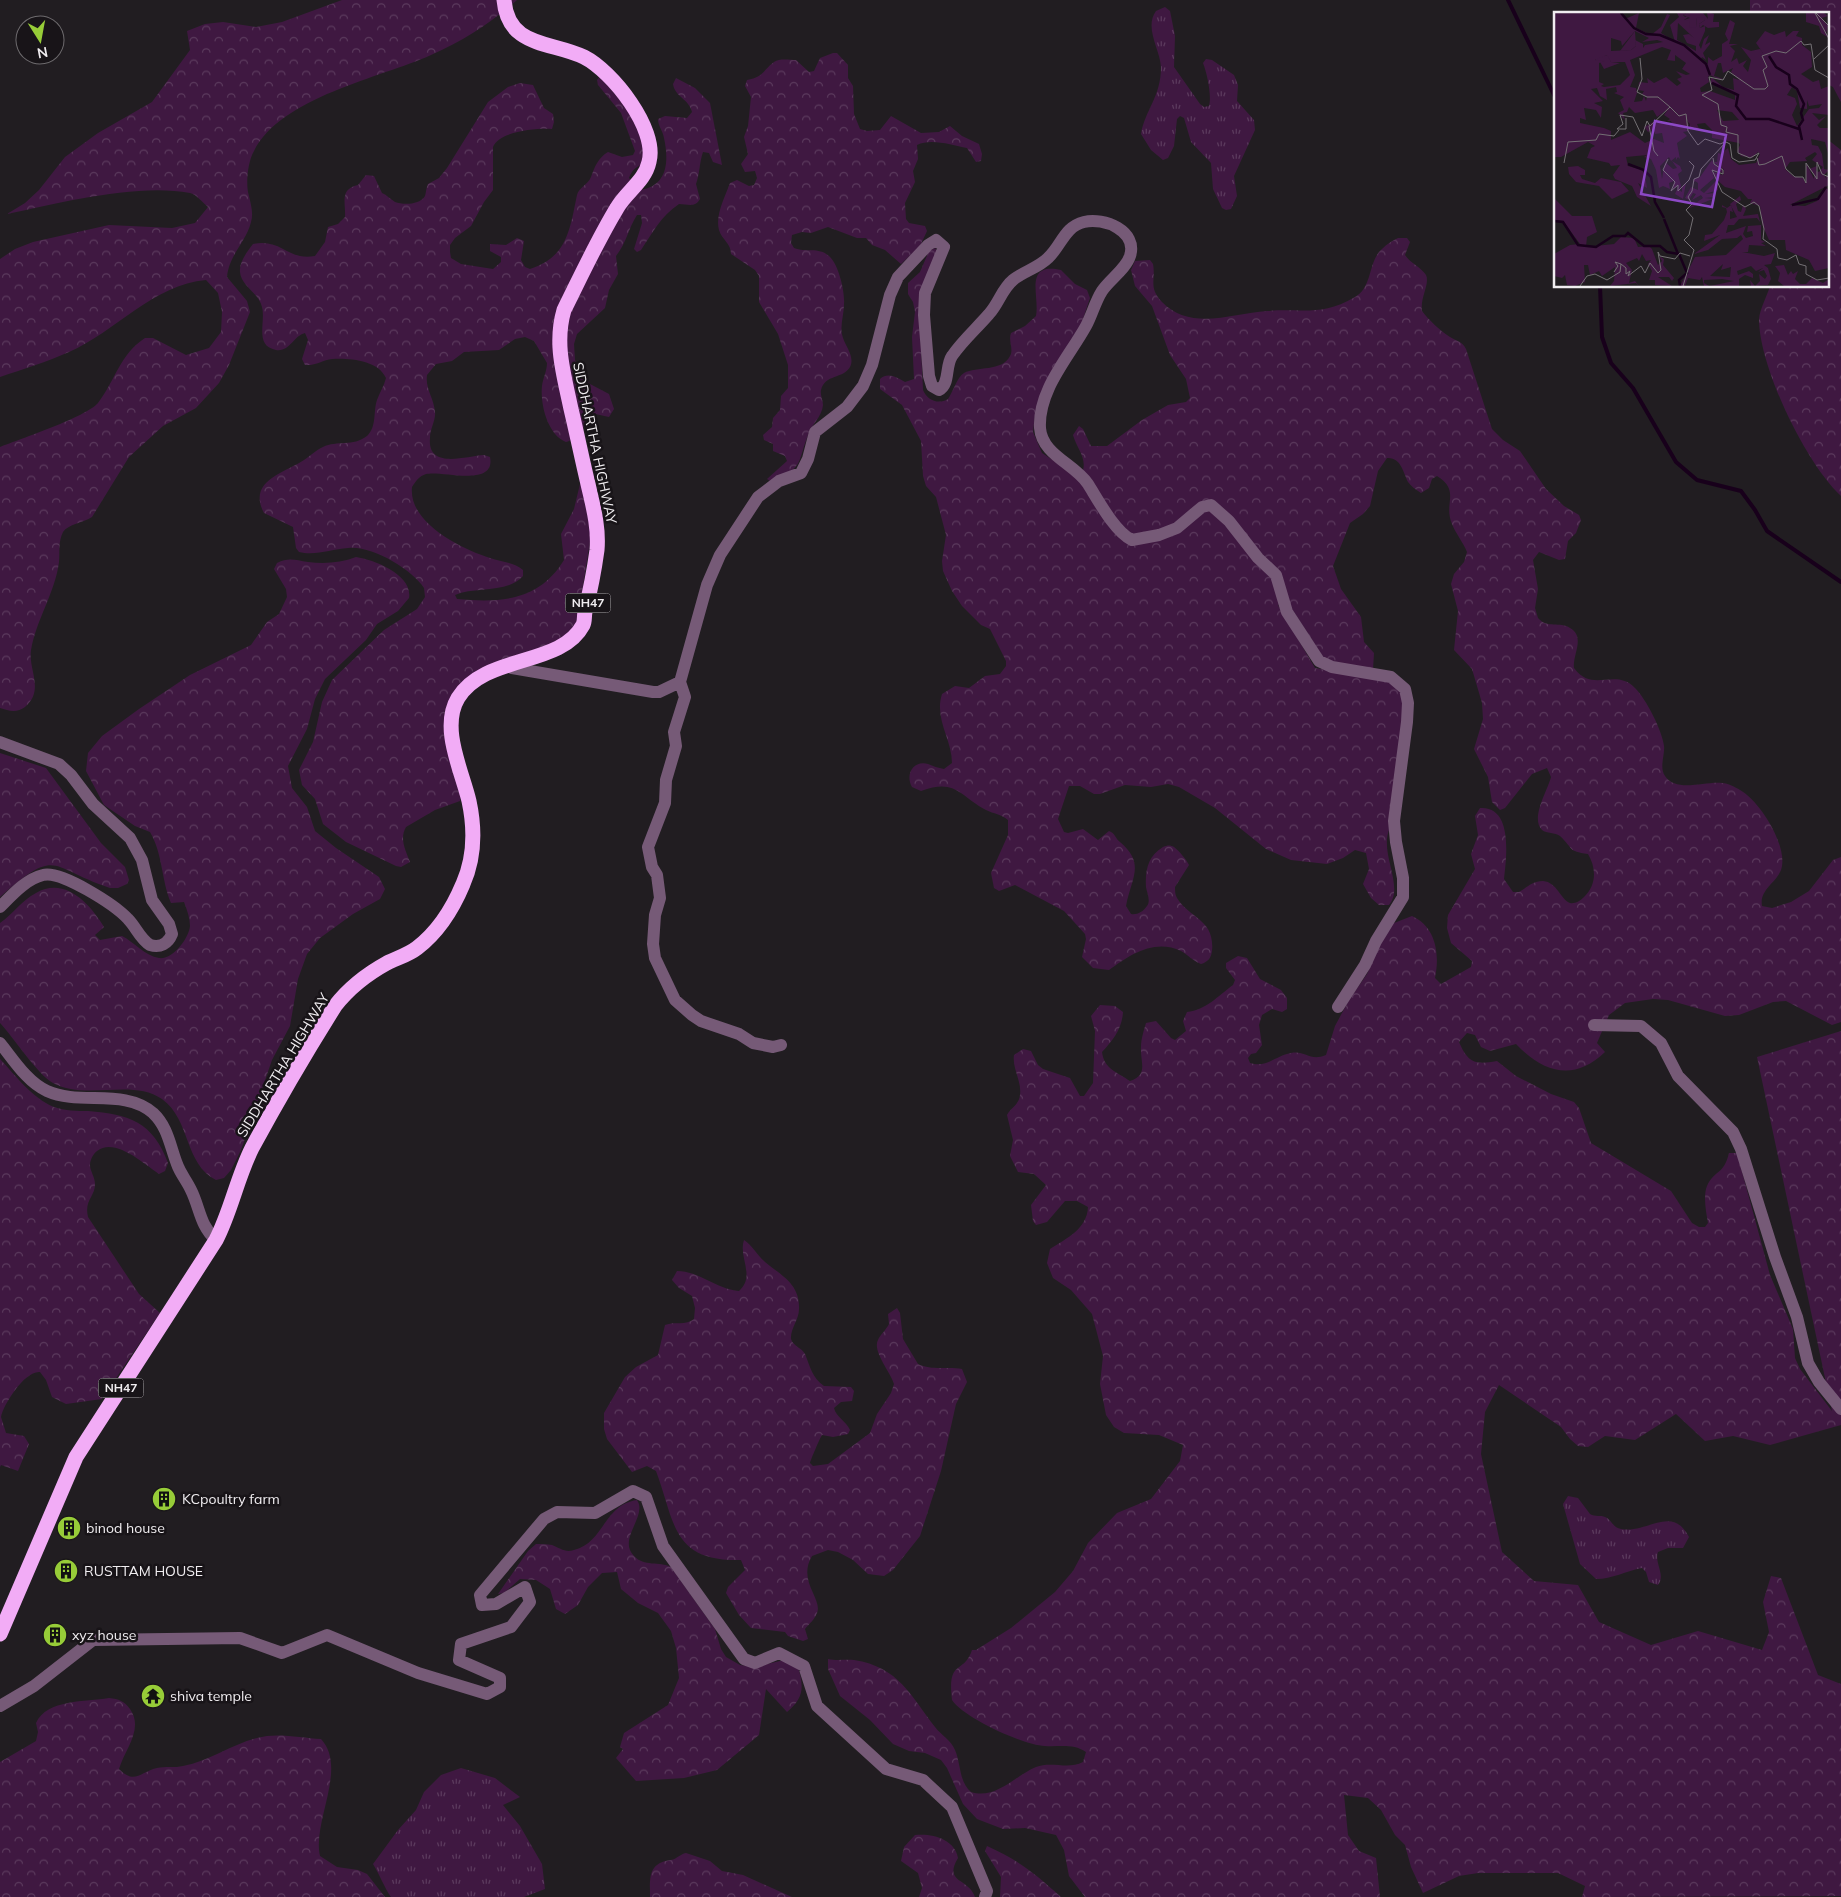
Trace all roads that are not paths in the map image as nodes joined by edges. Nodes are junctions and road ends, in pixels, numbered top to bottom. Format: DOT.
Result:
graph roads {
  1 [pos="504,0"];
  2 [pos="507,665"];
  3 [pos="680,682"];
  4 [pos="0,742"];
  5 [pos="0,907"];
  6 [pos="1338,1007"];
  7 [pos="1594,1026"];
  8 [pos="0,1042"];
  9 [pos="781,1045"];
  10 [pos="216,1240"];
  11 [pos="1841,1409"];
  12 [pos="0,1634"];
  13 [pos="0,1706"];
  14 [pos="985,1897"];
  1 -- 2 [label="highway, SIDDHARTHA HIGHWAY / NH47"];
  2 -- 3 [label="street"];
  2 -- 10 [label="highway, SIDDHARTHA HIGHWAY / NH47"];
  3 -- 6 [label="street"];
  3 -- 9 [label="street"];
  4 -- 5 [label="street"];
  7 -- 11 [label="street"];
  8 -- 10 [label="street"];
  10 -- 12 [label="highway, SIDDHARTHA HIGHWAY / NH47"];
  13 -- 14 [label="street"];
}
